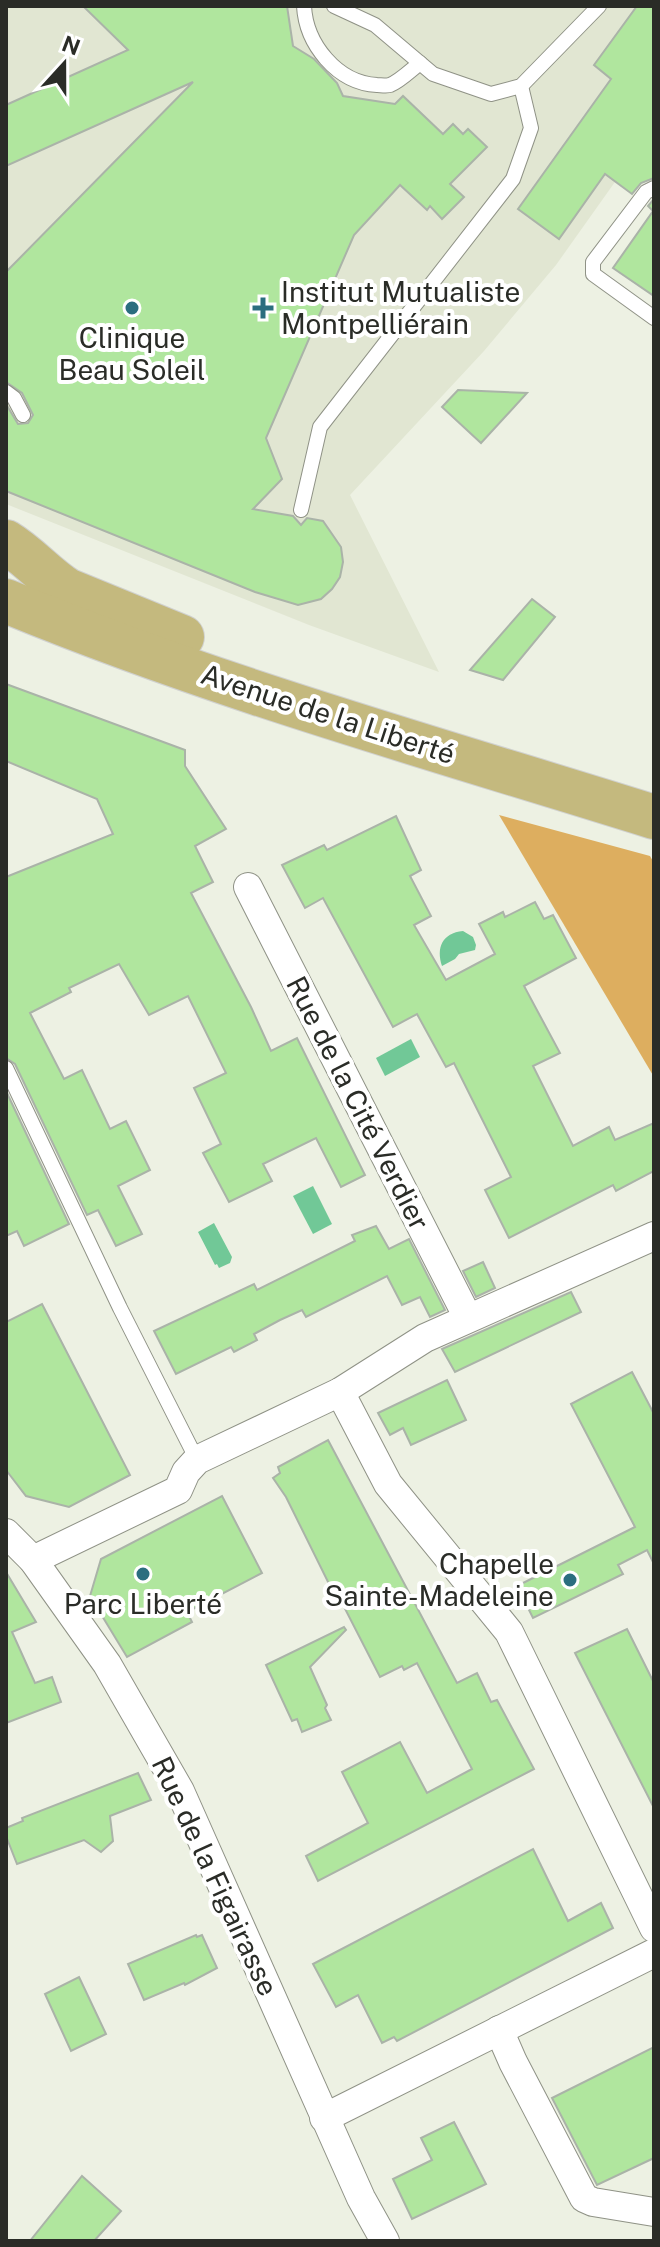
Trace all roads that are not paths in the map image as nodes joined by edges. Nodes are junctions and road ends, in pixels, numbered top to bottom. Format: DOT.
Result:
graph roads {
  1 [pos="304,6"];
  2 [pos="334,6"];
  3 [pos="599,6"];
  4 [pos="420,63"];
  5 [pos="521,86"];
  6 [pos="654,188"];
  7 [pos="654,318"];
  8 [pos="6,392"];
  9 [pos="23,415"];
  10 [pos="301,510"];
  11 [pos="6,542"];
  12 [pos="6,601"];
  13 [pos="70,627"];
  14 [pos="6,631"];
  15 [pos="261,695"];
  16 [pos="654,817"];
  17 [pos="248,887"];
  18 [pos="6,1068"];
  19 [pos="654,1236"];
  20 [pos="468,1318"];
  21 [pos="340,1392"];
  22 [pos="197,1460"];
  23 [pos="6,1533"];
  24 [pos="33,1560"];
  25 [pos="654,1928"];
  26 [pos="654,1953"];
  27 [pos="499,2030"];
  28 [pos="324,2118"];
  29 [pos="654,2212"];
  30 [pos="385,2241"];
  1 -- 4 [label="lane"];
  2 -- 4 [label="lane"];
  3 -- 5 [label="lane"];
  4 -- 5 [label="lane"];
  5 -- 10 [label="lane"];
  6 -- 7 [label="lane"];
  8 -- 9 [label="lane"];
  11 -- 15 [label="main road"];
  12 -- 13 [label="main road, Avenue de la Liberté"];
  13 -- 14 [label="main road"];
  13 -- 15 [label="main road, Avenue de la Liberté"];
  15 -- 16 [label="main road, Avenue de la Liberté"];
  17 -- 20 [label="street, Rue de la Cité Verdier"];
  18 -- 22 [label="lane"];
  19 -- 20 [label="street"];
  20 -- 21 [label="street"];
  21 -- 22 [label="street"];
  21 -- 25 [label="street"];
  22 -- 24 [label="street"];
  23 -- 24 [label="street, Rue de la Figairasse"];
  24 -- 28 [label="street, Rue de la Figairasse"];
  26 -- 27 [label="street"];
  27 -- 28 [label="street"];
  27 -- 29 [label="street"];
  28 -- 30 [label="street, Rue de la Figairasse"];
}
